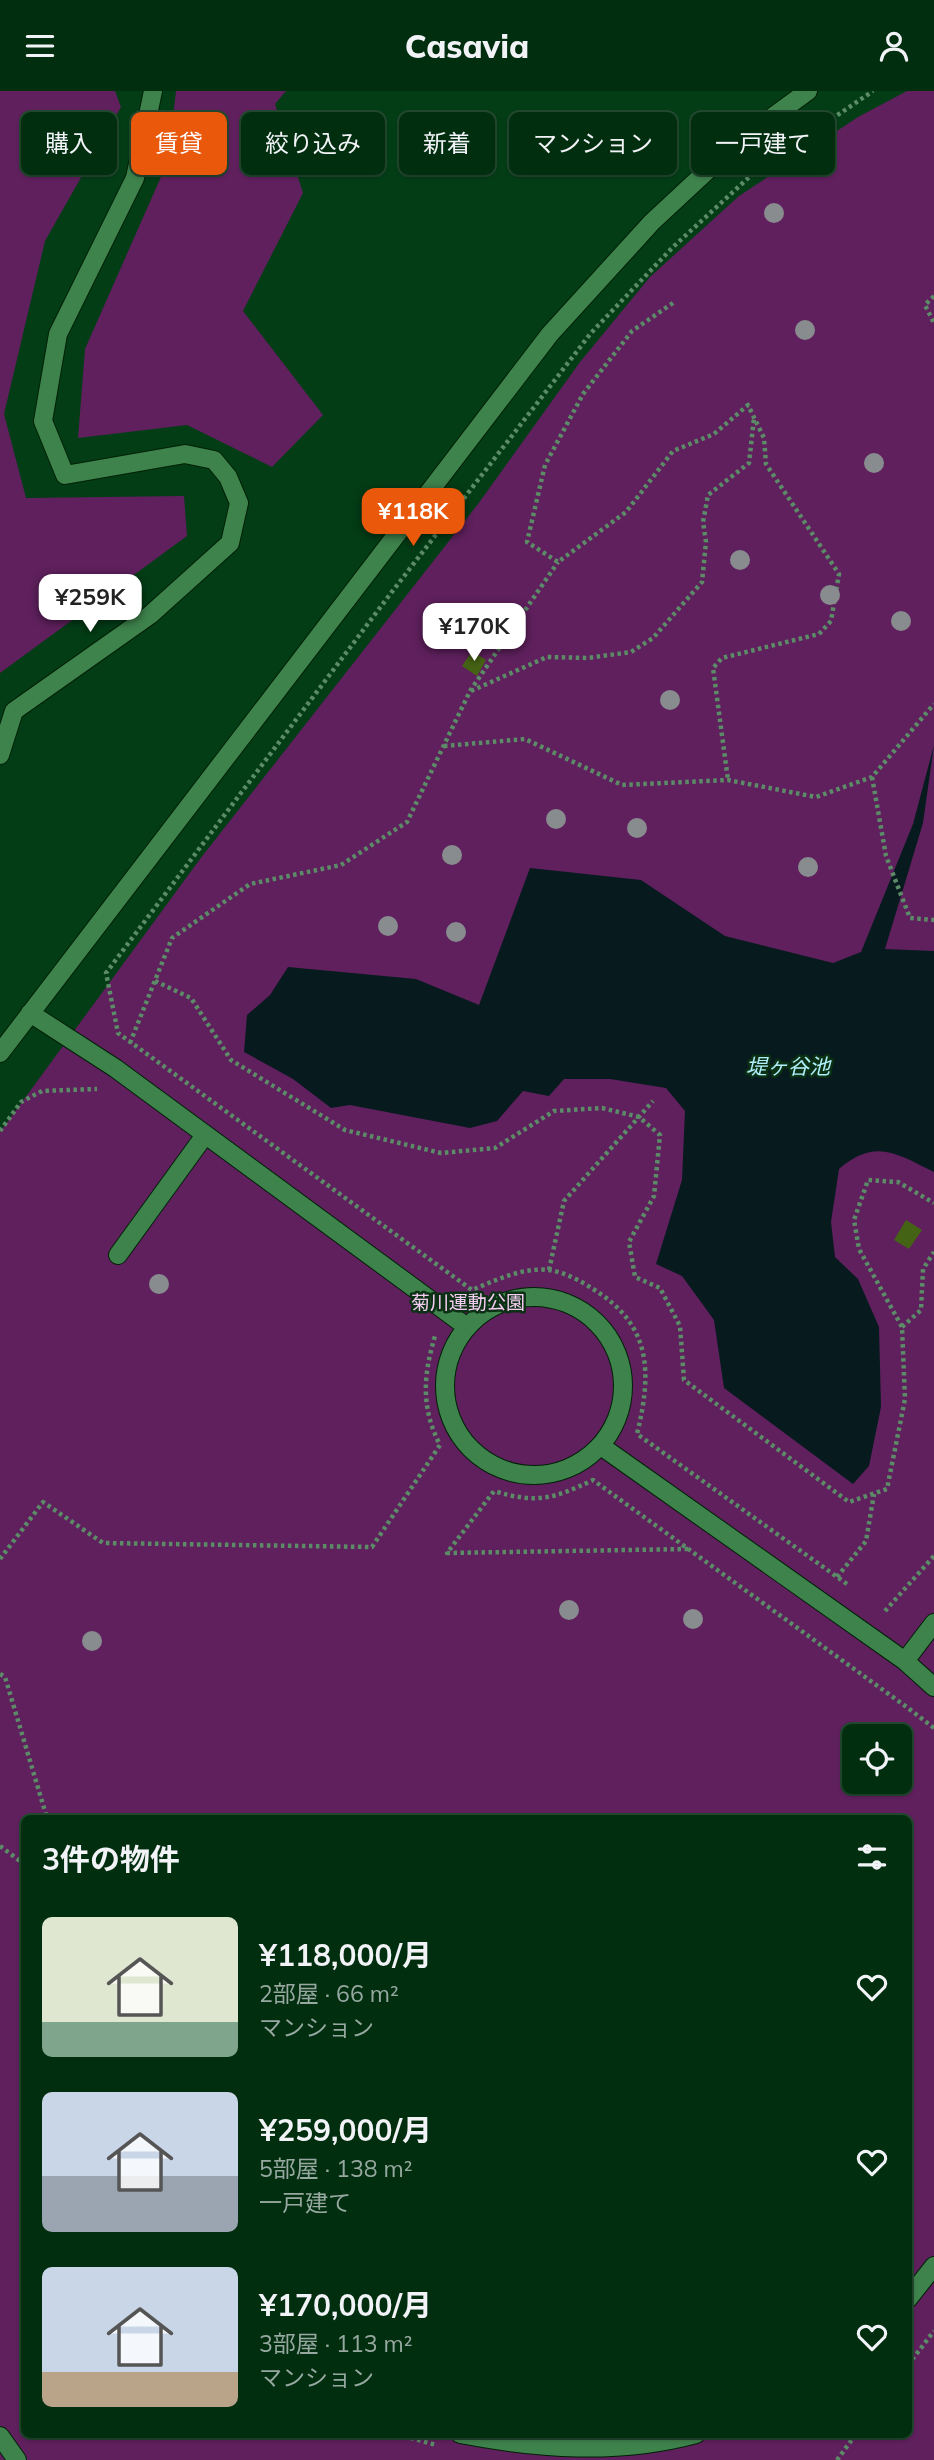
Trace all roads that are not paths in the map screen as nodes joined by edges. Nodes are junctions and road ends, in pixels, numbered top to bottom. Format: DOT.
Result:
graph roads {
  1 [pos="153,91"];
  2 [pos="808,91"];
  3 [pos="0,755"];
  4 [pos="30,1013"];
  5 [pos="0,1053"];
  6 [pos="205,1135"];
  7 [pos="118,1255"];
  8 [pos="467,1327"];
  9 [pos="601,1446"];
  10 [pos="934,1623"];
  11 [pos="905,1661"];
  12 [pos="934,1687"];
  13 [pos="934,2266"];
  14 [pos="912,2294"];
  15 [pos="0,2436"];
  16 [pos="486,2438"];
  17 [pos="682,2438"];
  18 [pos="17,2460"];
  1 -- 3 [label="street"];
  2 -- 4 [label="street"];
  4 -- 5 [label="street"];
  4 -- 6 [label="street"];
  6 -- 7 [label="street"];
  6 -- 8 [label="street"];
  8 -- 9 [label="street"];
  8 -- 9 [label="street"];
  9 -- 11 [label="street"];
  10 -- 11 [label="street"];
  11 -- 12 [label="street"];
  13 -- 14 [label="street"];
  15 -- 18 [label="street"];
  16 -- 17 [label="street"];
}
